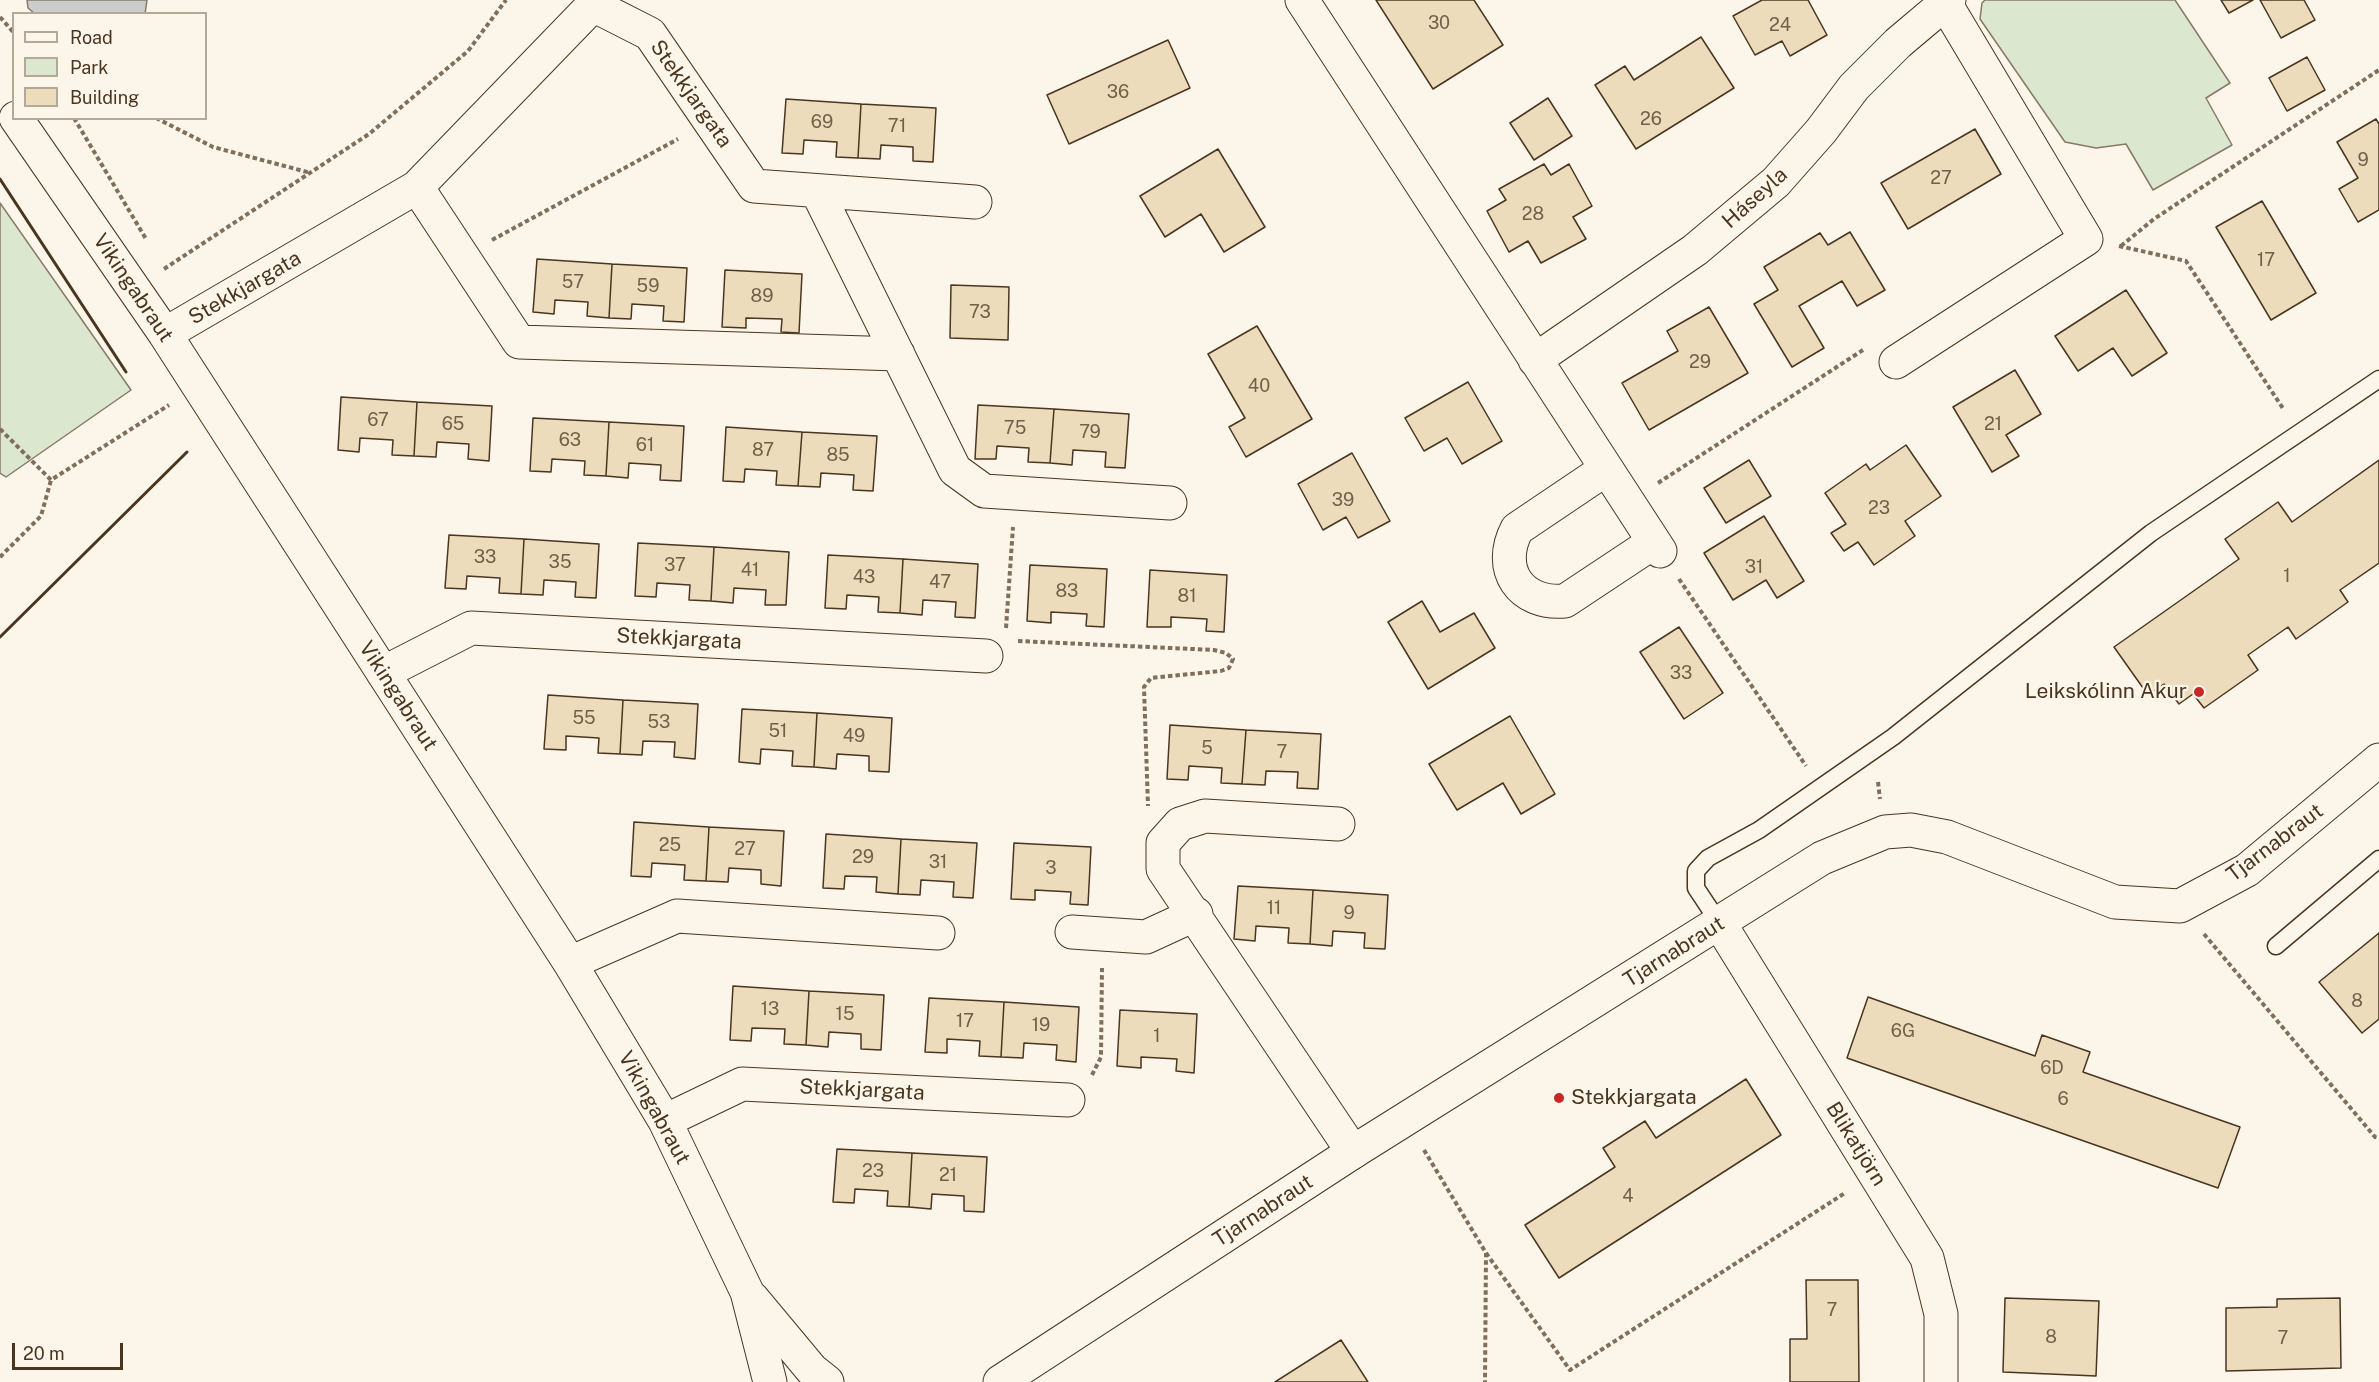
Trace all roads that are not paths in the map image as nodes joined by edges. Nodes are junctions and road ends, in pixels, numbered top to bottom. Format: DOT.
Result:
graph roads {
  1 [pos="1302,0"];
  2 [pos="1947,2"];
  3 [pos="0,95"];
  4 [pos="12,112"];
  5 [pos="17,120"];
  6 [pos="417,187"];
  7 [pos="817,191"];
  8 [pos="975,202"];
  9 [pos="165,334"];
  10 [pos="898,354"];
  11 [pos="1535,360"];
  12 [pos="1896,362"];
  13 [pos="2379,379"];
  14 [pos="1606,469"];
  15 [pos="1170,503"];
  16 [pos="996,648"];
  17 [pos="383,673"];
  18 [pos="2379,760"];
  19 [pos="1338,824"];
  20 [pos="2379,859"];
  21 [pos="1196,914"];
  22 [pos="1719,924"];
  23 [pos="938,933"];
  24 [pos="1087,933"];
  25 [pos="2276,946"];
  26 [pos="570,963"];
  27 [pos="1068,1100"];
  28 [pos="665,1121"];
  29 [pos="1353,1152"];
  30 [pos="747,1292"];
  31 [pos="770,1382"];
  32 [pos="826,1382"];
  33 [pos="1000,1382"];
  34 [pos="1941,1382"];
  1 -- 11 [label="street"];
  2 -- 11 [label="street, Háseyla"];
  2 -- 12 [label="street, Háseyla"];
  3 -- 4 [label="street"];
  5 -- 9 [label="street, Vikingabraut"];
  6 -- 7 [label="street, Stekkjargata"];
  6 -- 9 [label="street, Stekkjargata"];
  6 -- 10 [label="street"];
  7 -- 8 [label="street, Stekkjargata"];
  7 -- 10 [label="street"];
  9 -- 17 [label="street, Vikingabraut"];
  10 -- 15 [label="street"];
  11 -- 14 [label="street"];
  13 -- 22 [label="lane"];
  14 -- 14 [label="street"];
  16 -- 17 [label="street, Stekkjargata"];
  17 -- 26 [label="street, Vikingabraut"];
  18 -- 22 [label="street, Tjarnabraut"];
  19 -- 21 [label="street"];
  20 -- 25 [label="lane"];
  21 -- 24 [label="street"];
  21 -- 29 [label="street"];
  22 -- 29 [label="street, Tjarnabraut"];
  22 -- 34 [label="street, Blikatjörn"];
  23 -- 26 [label="street"];
  26 -- 28 [label="street, Vikingabraut"];
  27 -- 28 [label="street, Stekkjargata"];
  28 -- 30 [label="street, Vikingabraut"];
  29 -- 33 [label="street, Tjarnabraut"];
  30 -- 31 [label="street, Vikingabraut"];
  30 -- 32 [label="street, Vikingabraut"];
}
